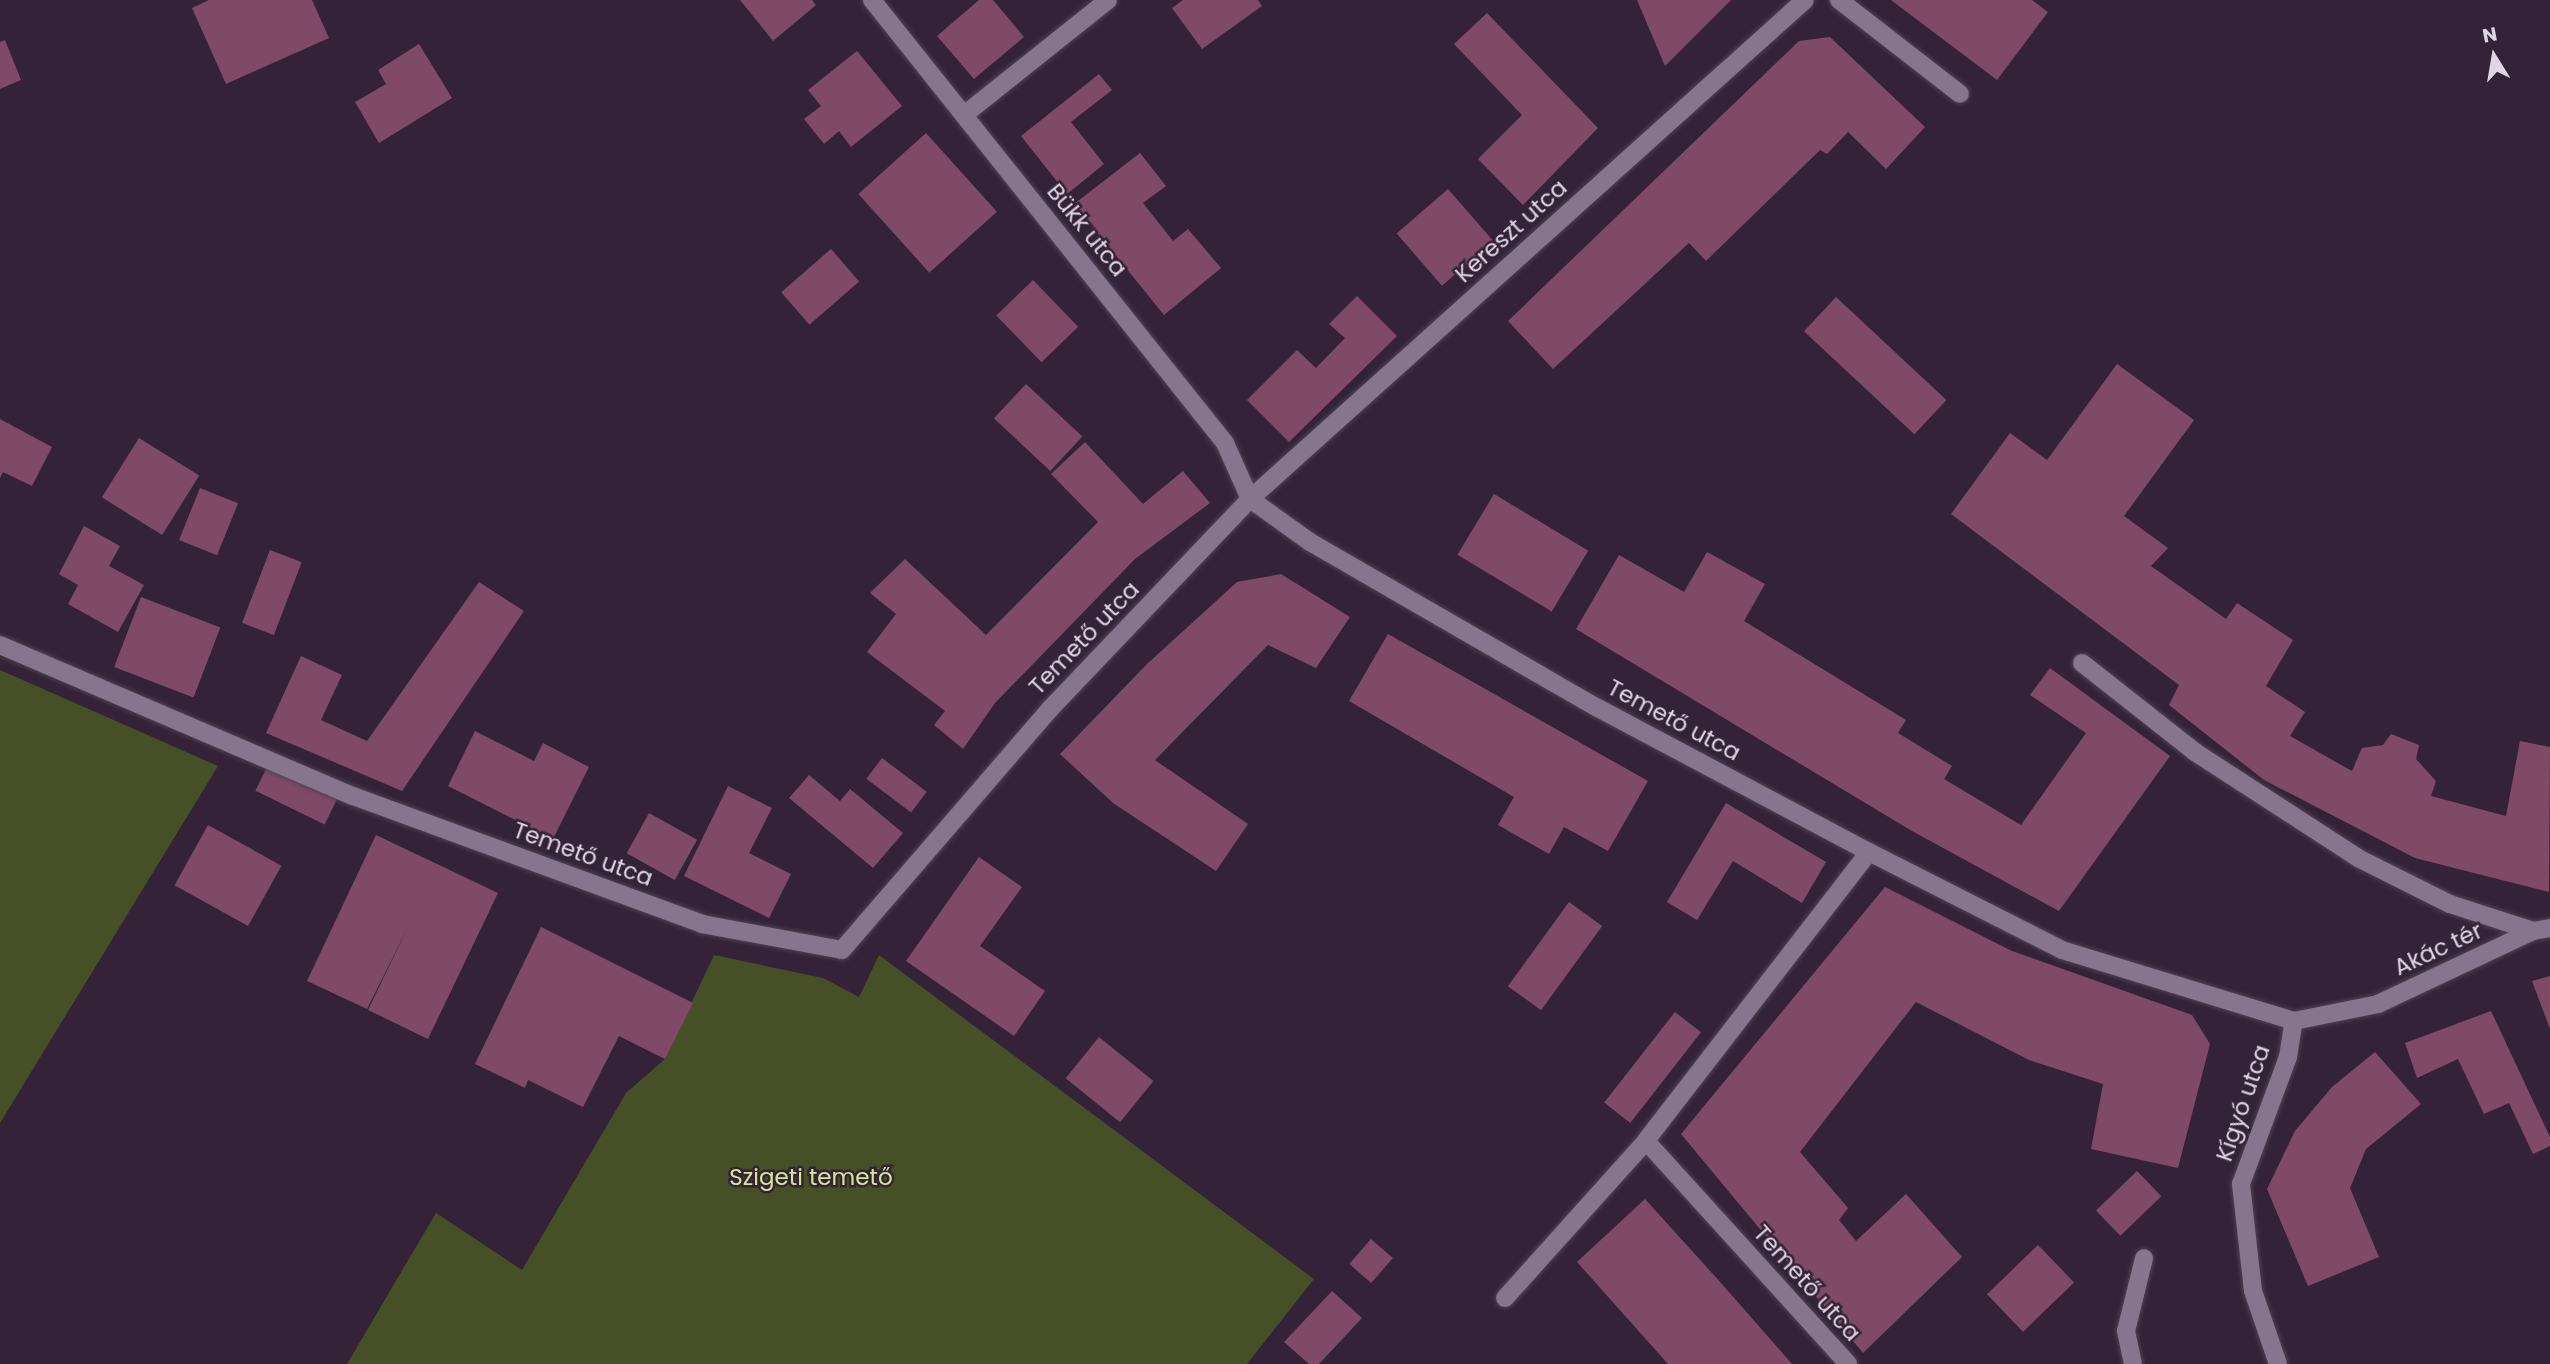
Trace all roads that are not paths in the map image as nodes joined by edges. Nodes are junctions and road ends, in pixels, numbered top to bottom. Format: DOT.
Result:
graph roads {
  1 [pos="872,0"];
  2 [pos="1108,0"];
  3 [pos="1805,0"];
  4 [pos="1839,0"];
  5 [pos="1960,93"];
  6 [pos="964,115"];
  7 [pos="1250,499"];
  8 [pos="0,645"];
  9 [pos="2082,663"];
  10 [pos="1868,852"];
  11 [pos="2542,930"];
  12 [pos="2294,1021"];
  13 [pos="1646,1141"];
  14 [pos="2144,1258"];
  15 [pos="1505,1298"];
  16 [pos="1847,1364"];
  17 [pos="2133,1364"];
  18 [pos="2278,1364"];
  1 -- 6 [label="street, Bükk utca"];
  2 -- 6 [label="street"];
  3 -- 7 [label="street, Kereszt utca"];
  4 -- 5 [label="street"];
  6 -- 7 [label="street, Bükk utca"];
  7 -- 8 [label="street, Temető utca"];
  7 -- 10 [label="street, Temető utca"];
  9 -- 11 [label="street, Akác tér"];
  10 -- 12 [label="street, Akác tér"];
  10 -- 13 [label="street"];
  11 -- 12 [label="street, Akác tér"];
  12 -- 18 [label="street, Kígyó utca"];
  13 -- 15 [label="street"];
  13 -- 16 [label="street, Temető utca"];
  14 -- 17 [label="street"];
}
